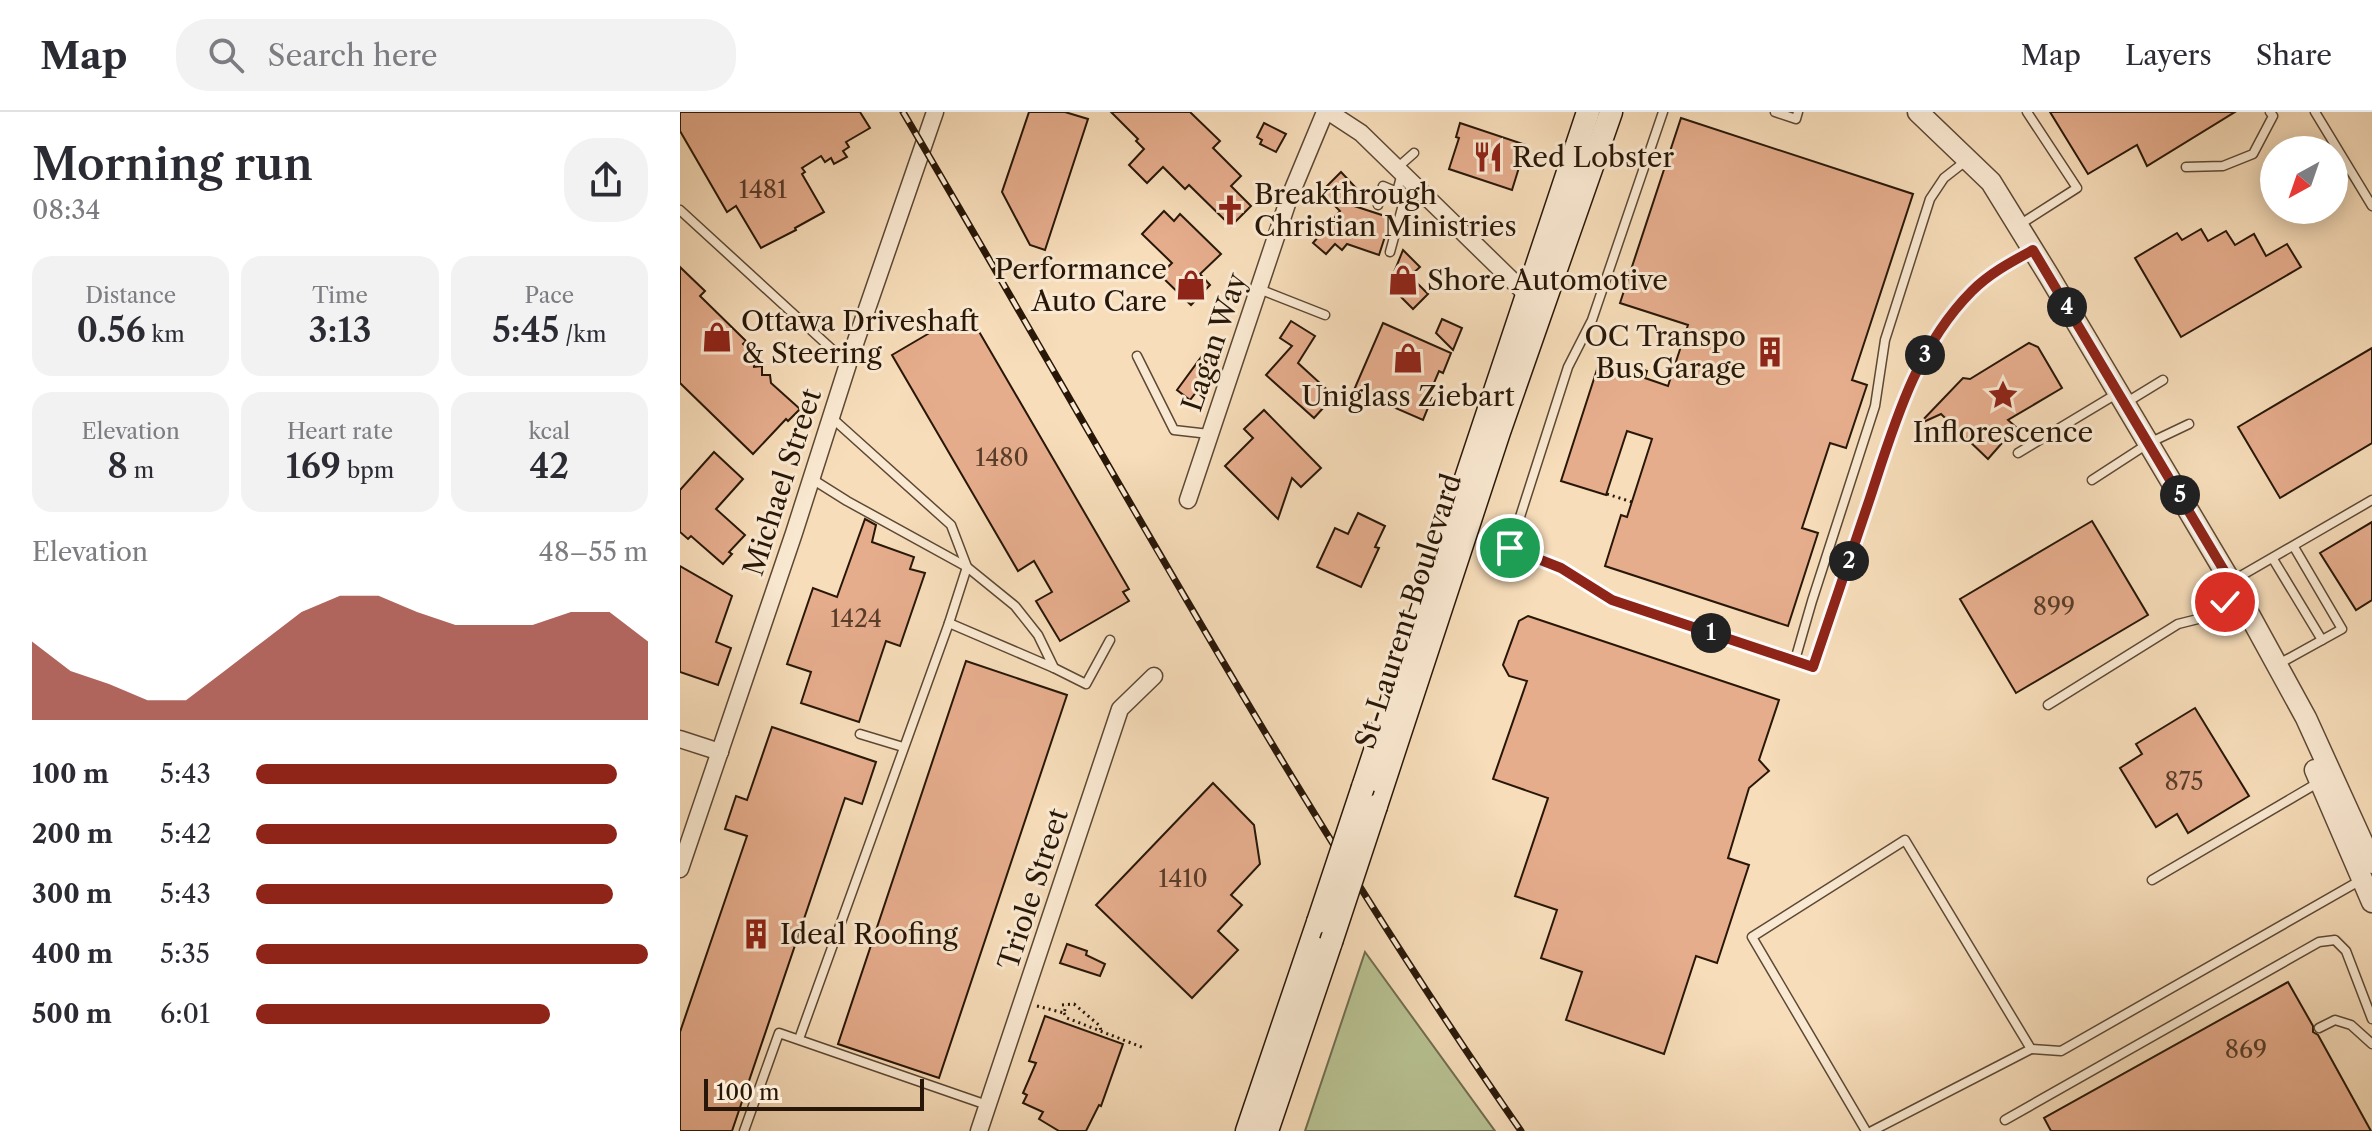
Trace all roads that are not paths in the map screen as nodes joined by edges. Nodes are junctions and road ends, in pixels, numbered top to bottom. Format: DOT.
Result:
graph roads {
  1 [pos="935,112"];
  2 [pos="1327,112"];
  3 [pos="1588,112"];
  4 [pos="1611,112"];
  5 [pos="1663,112"];
  6 [pos="1775,112"];
  7 [pos="1798,112"];
  8 [pos="2027,112"];
  9 [pos="2270,112"];
  10 [pos="2315,112"];
  11 [pos="1930,118"];
  12 [pos="1414,153"];
  13 [pos="1968,159"];
  14 [pos="2186,167"];
  15 [pos="1400,170"];
  16 [pos="1397,192"];
  17 [pos="1378,205"];
  18 [pos="2372,206"];
  19 [pos="680,210"];
  20 [pos="2018,226"];
  21 [pos="2033,250"];
  22 [pos="1390,252"];
  23 [pos="1259,289"];
  24 [pos="1527,295"];
  25 [pos="1325,315"];
  26 [pos="1137,356"];
  27 [pos="848,364"];
  28 [pos="2163,380"];
  29 [pos="2122,398"];
  30 [pos="831,417"];
  31 [pos="2189,424"];
  32 [pos="1210,434"];
  33 [pos="2149,443"];
  34 [pos="2018,453"];
  35 [pos="812,479"];
  36 [pos="2092,480"];
  37 [pos="1188,500"];
  38 [pos="2372,500"];
  39 [pos="2294,547"];
  40 [pos="2273,559"];
  41 [pos="967,567"];
  42 [pos="2235,588"];
  43 [pos="949,623"];
  44 [pos="2260,637"];
  45 [pos="1110,640"];
  46 [pos="2322,640"];
  47 [pos="1795,660"];
  48 [pos="2276,665"];
  49 [pos="1054,668"];
  50 [pos="1154,676"];
  51 [pos="2048,705"];
  52 [pos="860,734"];
  53 [pos="680,739"];
  54 [pos="903,747"];
  55 [pos="720,752"];
  56 [pos="2326,778"];
  57 [pos="680,869"];
  58 [pos="2368,873"];
  59 [pos="2152,880"];
  60 [pos="2372,902"];
  61 [pos="2372,1019"];
  62 [pos="2319,1028"];
  63 [pos="799,1039"];
  64 [pos="2372,1044"];
  65 [pos="2031,1049"];
  66 [pos="987,1105"];
  67 [pos="2005,1120"];
  68 [pos="744,1131"];
  69 [pos="979,1131"];
  70 [pos="1247,1131"];
  71 [pos="1267,1131"];
  72 [pos="1866,1131"];
  73 [pos="1872,1131"];
  1 -- 27 [label="street, Michael Street"];
  2 -- 15 [label="street"];
  2 -- 23 [label="street, Lagan Way"];
  3 -- 24 [label="main road, St-Laurent Boulevard"];
  4 -- 71 [label="main road, St-Laurent Boulevard, bridge"];
  5 -- 47 [label="lane"];
  6 -- 7 [label="lane"];
  8 -- 20 [label="lane"];
  9 -- 14 [label="lane"];
  10 -- 18 [label="lane"];
  11 -- 13 [label="street"];
  12 -- 15 [label="lane"];
  13 -- 20 [label="street"];
  13 -- 47 [label="lane"];
  15 -- 16 [label="lane"];
  15 -- 24 [label="street"];
  16 -- 17 [label="lane"];
  16 -- 22 [label="lane"];
  19 -- 27 [label="lane"];
  20 -- 21 [label="street"];
  21 -- 29 [label="street"];
  21 -- 47 [label="lane"];
  23 -- 25 [label="lane"];
  23 -- 32 [label="street, Lagan Way"];
  24 -- 70 [label="main road, St-Laurent Boulevard, bridge"];
  26 -- 32 [label="lane"];
  27 -- 30 [label="street, Michael Street"];
  28 -- 29 [label="lane"];
  29 -- 33 [label="street"];
  29 -- 34 [label="lane"];
  30 -- 35 [label="street, Michael Street"];
  30 -- 41 [label="lane"];
  31 -- 33 [label="lane"];
  32 -- 37 [label="street, Lagan Way"];
  33 -- 36 [label="lane"];
  33 -- 42 [label="street"];
  35 -- 41 [label="lane"];
  35 -- 55 [label="street, Michael Street"];
  38 -- 39 [label="lane"];
  39 -- 40 [label="lane"];
  39 -- 46 [label="lane"];
  40 -- 42 [label="lane"];
  40 -- 46 [label="lane"];
  41 -- 43 [label="lane"];
  41 -- 49 [label="lane"];
  42 -- 44 [label="street"];
  42 -- 51 [label="lane"];
  43 -- 49 [label="lane"];
  43 -- 54 [label="lane"];
  44 -- 48 [label="street"];
  44 -- 56 [label="street"];
  45 -- 49 [label="lane"];
  46 -- 48 [label="lane"];
  48 -- 56 [label="street"];
  50 -- 66 [label="street, Triole Street"];
  52 -- 54 [label="lane"];
  53 -- 55 [label="street"];
  54 -- 63 [label="lane"];
  55 -- 57 [label="street, Michael Street"];
  56 -- 58 [label="street"];
  56 -- 59 [label="lane"];
  58 -- 60 [label="street"];
  58 -- 65 [label="lane"];
  61 -- 67 [label="lane"];
  62 -- 64 [label="lane"];
  63 -- 66 [label="lane"];
  63 -- 68 [label="lane"];
  65 -- 72 [label="lane"];
  65 -- 73 [label="lane"];
  66 -- 69 [label="street, Triole Street"];
}
